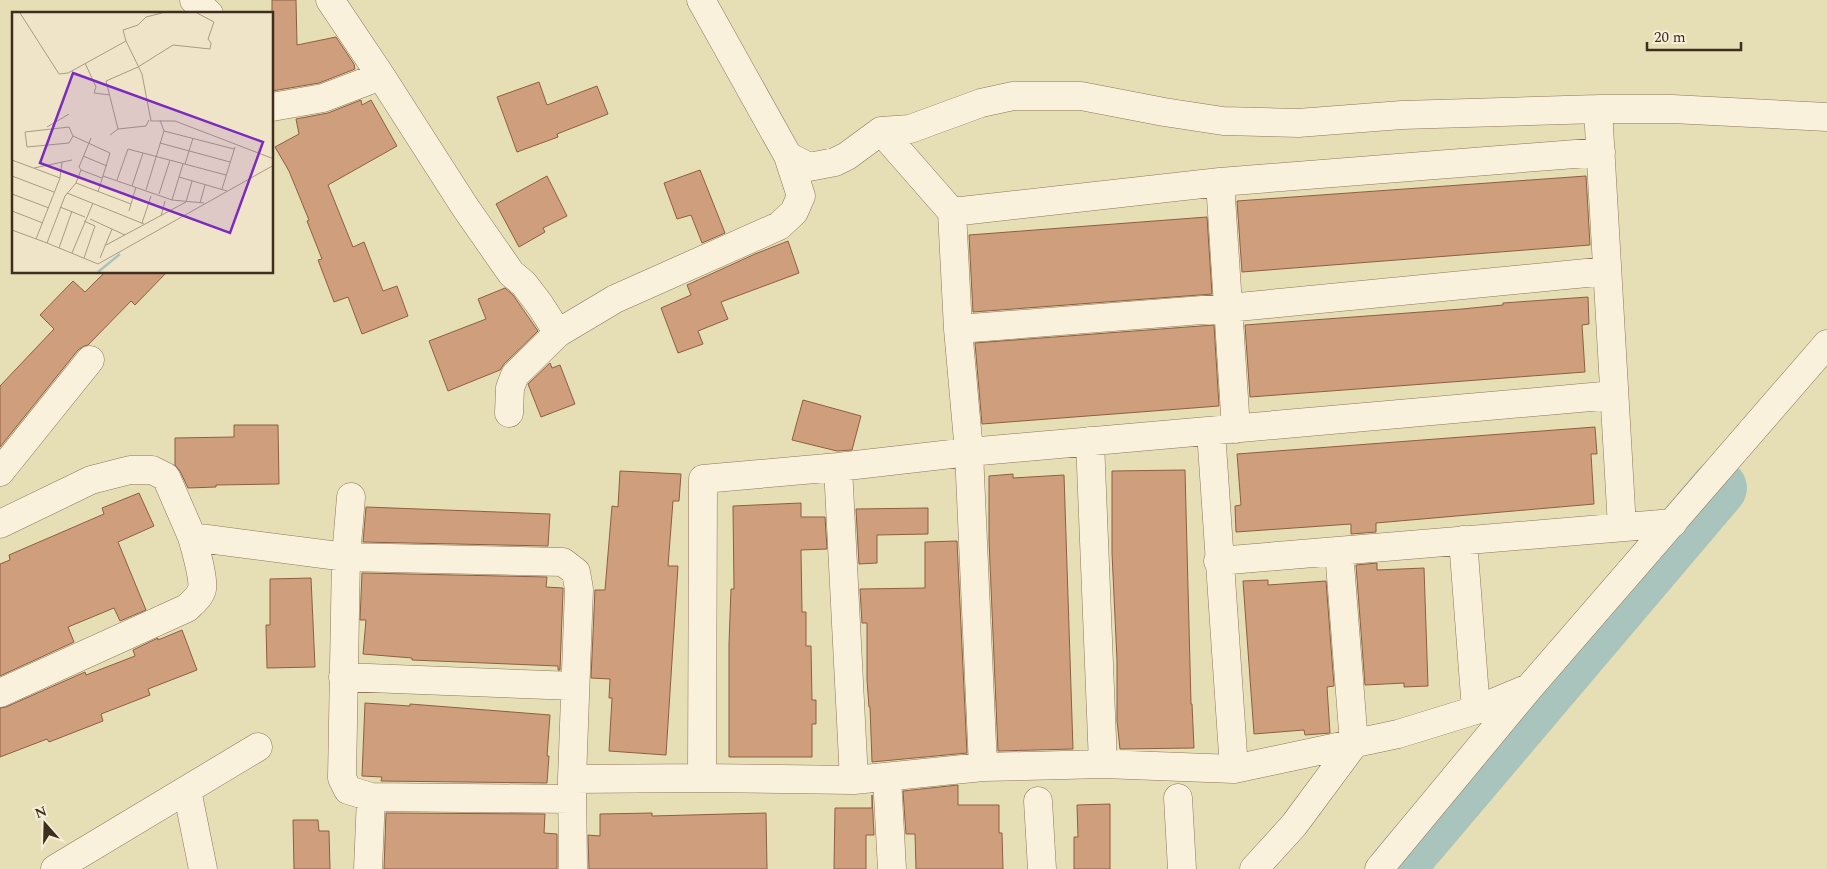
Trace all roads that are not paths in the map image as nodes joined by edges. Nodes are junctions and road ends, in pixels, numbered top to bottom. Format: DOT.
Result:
graph roads {
  1 [pos="194,0"];
  2 [pos="330,0"];
  3 [pos="701,0"];
  4 [pos="207,12"];
  5 [pos="381,76"];
  6 [pos="274,107"];
  7 [pos="1598,109"];
  8 [pos="1827,117"];
  9 [pos="881,131"];
  10 [pos="1601,152"];
  11 [pos="788,156"];
  12 [pos="1220,182"];
  13 [pos="952,212"];
  14 [pos="1608,271"];
  15 [pos="1228,308"];
  16 [pos="958,329"];
  17 [pos="558,333"];
  18 [pos="1827,344"];
  19 [pos="90,360"];
  20 [pos="1614,395"];
  21 [pos="509,413"];
  22 [pos="1223,430"];
  23 [pos="1090,441"];
  24 [pos="969,452"];
  25 [pos="838,467"];
  26 [pos="0,472"];
  27 [pos="351,498"];
  28 [pos="1673,523"];
  29 [pos="0,524"];
  30 [pos="1622,528"];
  31 [pos="192,537"];
  32 [pos="1463,540"];
  33 [pos="1339,551"];
  34 [pos="346,557"];
  35 [pos="1218,561"];
  36 [pos="343,678"];
  37 [pos="575,686"];
  38 [pos="1529,688"];
  39 [pos="0,692"];
  40 [pos="1476,710"];
  41 [pos="1354,744"];
  42 [pos="258,747"];
  43 [pos="1102,764"];
  44 [pos="983,767"];
  45 [pos="1234,769"];
  46 [pos="886,777"];
  47 [pos="702,778"];
  48 [pos="854,780"];
  49 [pos="572,789"];
  50 [pos="186,790"];
  51 [pos="371,797"];
  52 [pos="1178,798"];
  53 [pos="1038,801"];
  54 [pos="55,869"];
  55 [pos="203,869"];
  56 [pos="368,869"];
  57 [pos="574,869"];
  58 [pos="892,869"];
  59 [pos="1042,869"];
  60 [pos="1182,869"];
  61 [pos="1254,869"];
  62 [pos="1379,869"];
  1 -- 4 [label="street"];
  2 -- 5 [label="street"];
  3 -- 11 [label="street"];
  5 -- 6 [label="street"];
  5 -- 17 [label="street"];
  7 -- 8 [label="street"];
  7 -- 9 [label="street"];
  7 -- 10 [label="street"];
  9 -- 11 [label="street"];
  9 -- 13 [label="street"];
  10 -- 12 [label="street"];
  10 -- 14 [label="street"];
  11 -- 17 [label="street"];
  12 -- 13 [label="street"];
  12 -- 15 [label="street"];
  13 -- 16 [label="street"];
  14 -- 15 [label="street"];
  14 -- 20 [label="street"];
  15 -- 16 [label="street"];
  15 -- 22 [label="street"];
  16 -- 24 [label="street"];
  17 -- 21 [label="street"];
  18 -- 28 [label="street"];
  19 -- 26 [label="street"];
  20 -- 22 [label="street"];
  20 -- 30 [label="street"];
  22 -- 23 [label="street"];
  22 -- 35 [label="street"];
  23 -- 24 [label="street"];
  23 -- 43 [label="street"];
  24 -- 25 [label="street"];
  24 -- 44 [label="street"];
  25 -- 47 [label="street"];
  25 -- 48 [label="street"];
  27 -- 34 [label="street"];
  28 -- 30 [label="street"];
  28 -- 38 [label="street"];
  29 -- 31 [label="street"];
  30 -- 32 [label="street"];
  31 -- 34 [label="street"];
  31 -- 39 [label="street"];
  32 -- 33 [label="street"];
  32 -- 40 [label="street"];
  33 -- 35 [label="street"];
  33 -- 41 [label="street"];
  34 -- 36 [label="street"];
  34 -- 37 [label="street"];
  35 -- 45 [label="street"];
  36 -- 37 [label="street"];
  36 -- 51 [label="street"];
  37 -- 49 [label="street"];
  38 -- 40 [label="street"];
  38 -- 62 [label="street"];
  40 -- 41 [label="street"];
  41 -- 45 [label="street"];
  41 -- 61 [label="street"];
  42 -- 50 [label="street"];
  43 -- 44 [label="street"];
  43 -- 45 [label="street"];
  44 -- 46 [label="street"];
  46 -- 48 [label="street"];
  46 -- 58 [label="street"];
  47 -- 48 [label="street"];
  47 -- 49 [label="street"];
  49 -- 51 [label="street"];
  49 -- 57 [label="street"];
  50 -- 54 [label="street"];
  50 -- 55 [label="street"];
  51 -- 56 [label="street"];
  52 -- 60 [label="street"];
  53 -- 59 [label="street"];
}
